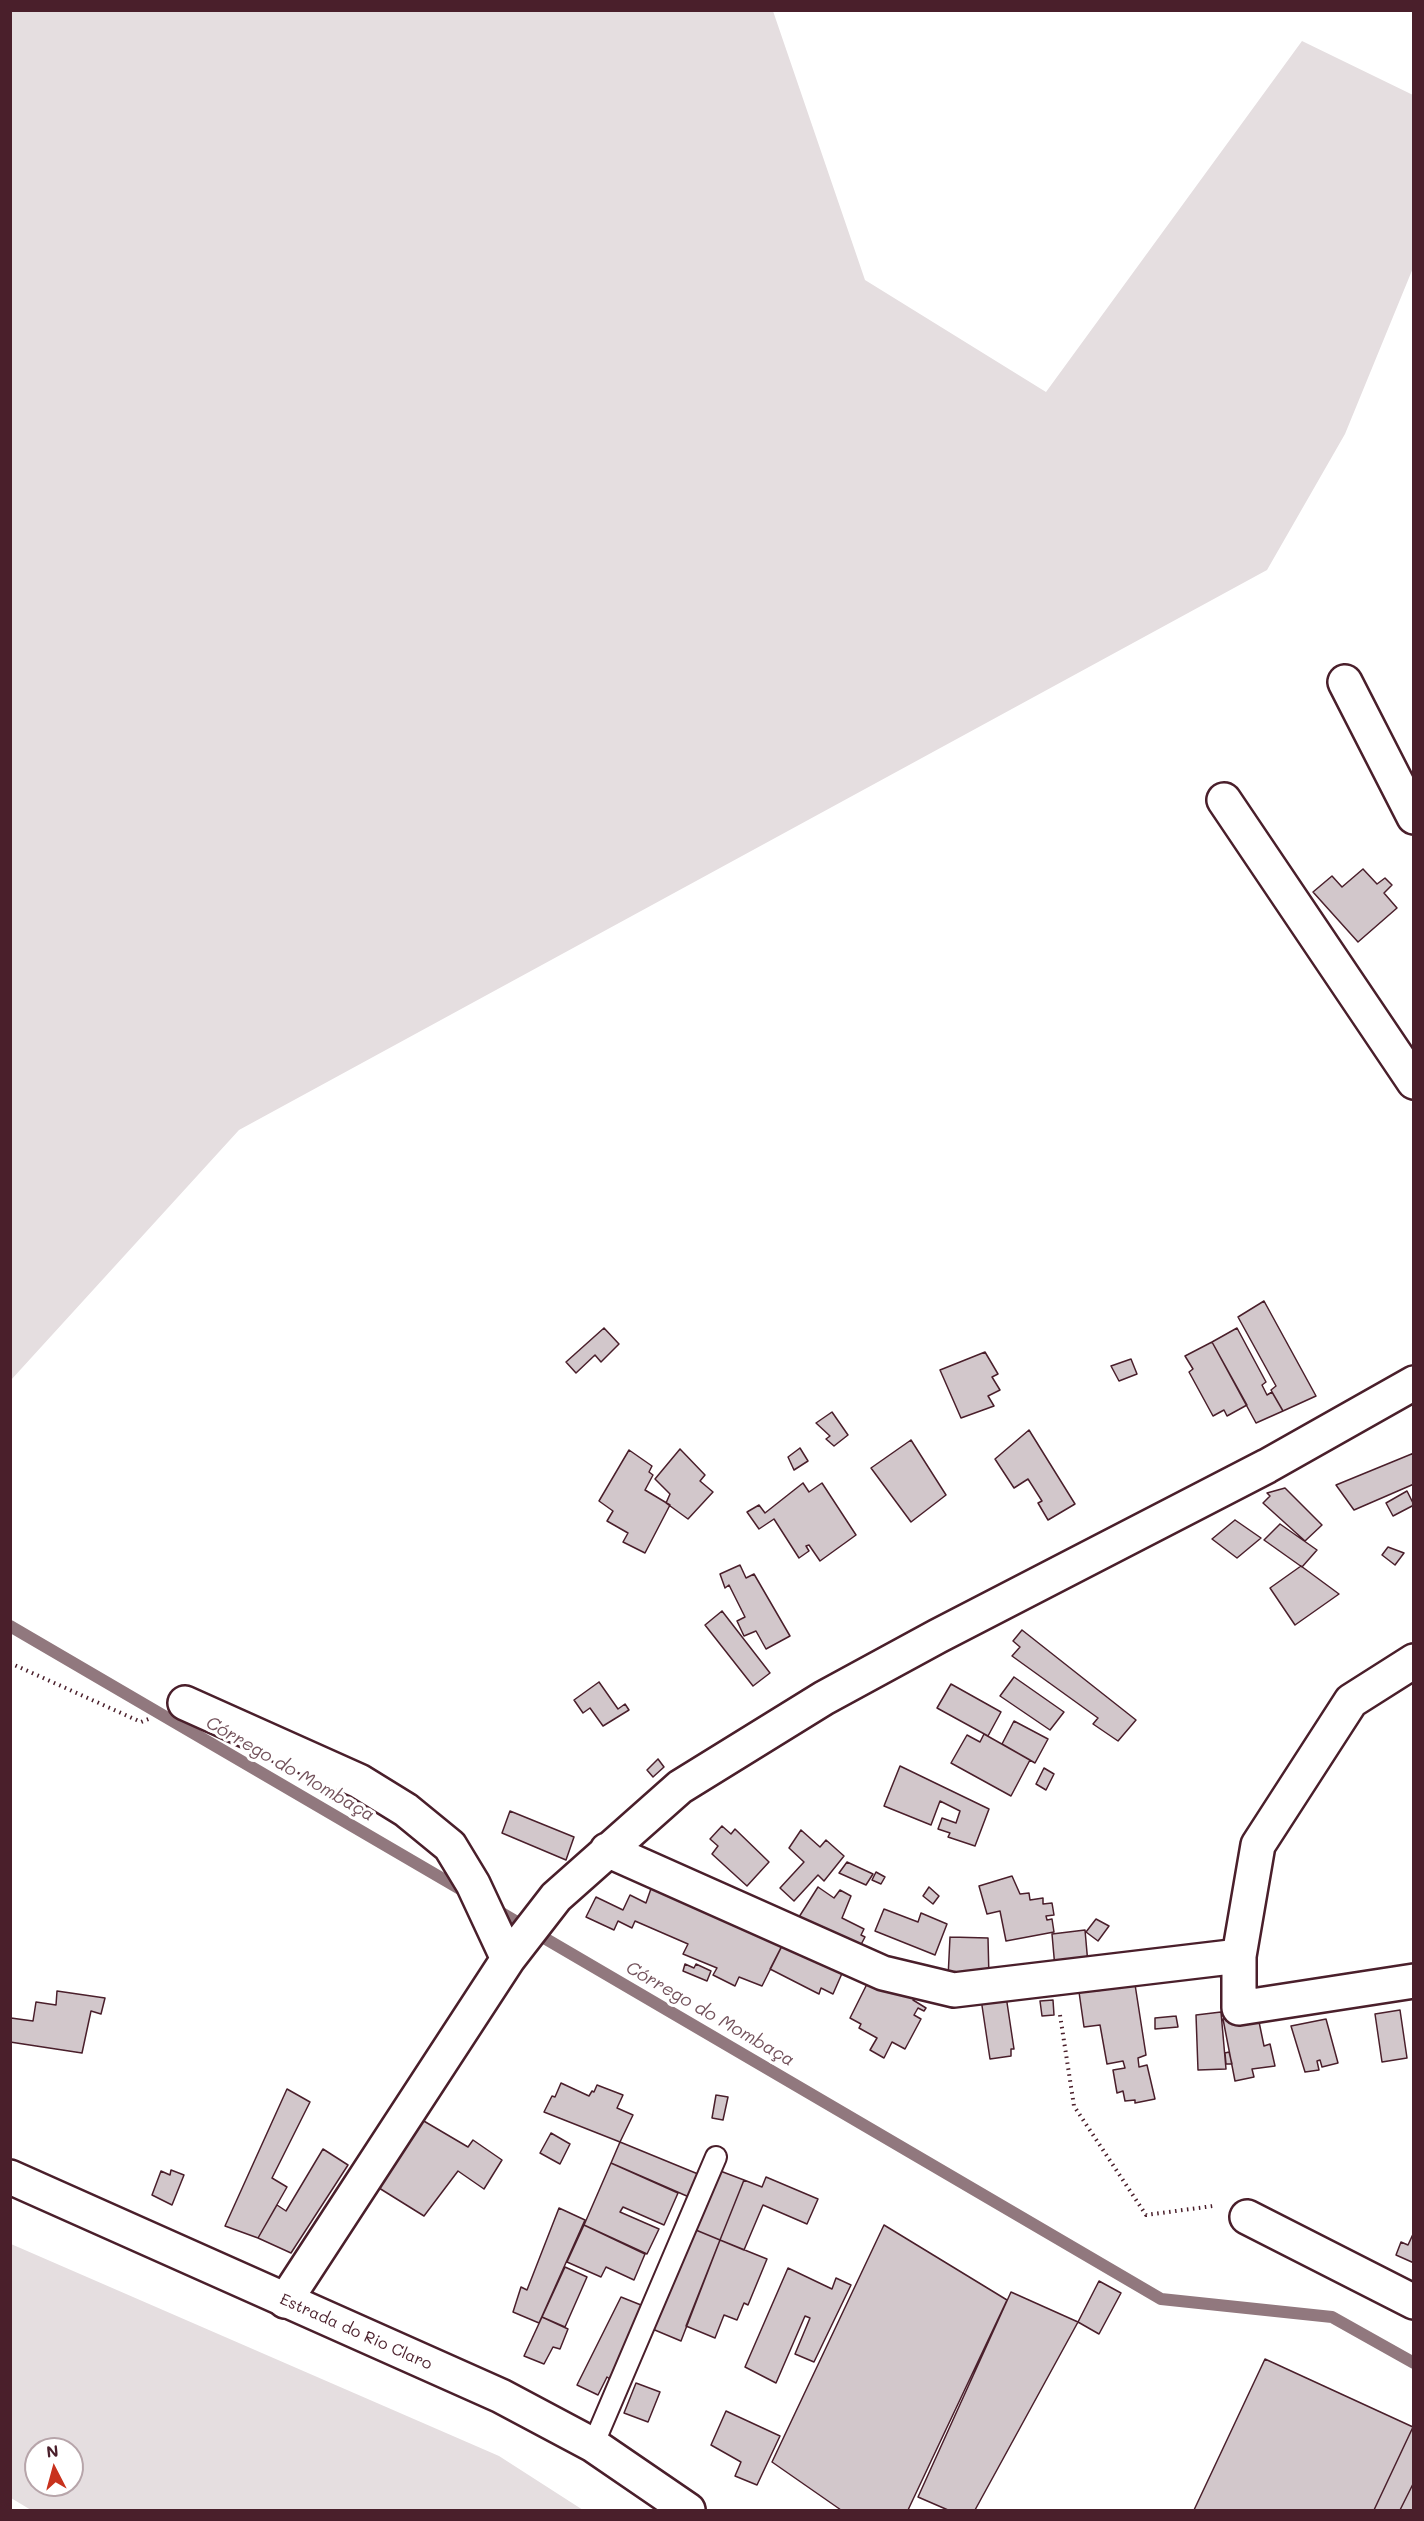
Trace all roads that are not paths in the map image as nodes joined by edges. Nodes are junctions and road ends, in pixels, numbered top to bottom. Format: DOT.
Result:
graph roads {
  1 [pos="1345,682"];
  2 [pos="1224,800"];
  3 [pos="1413,817"];
  4 [pos="1413,1082"];
  5 [pos="1413,1383"];
  6 [pos="1413,1661"];
  7 [pos="185,1703"];
  8 [pos="607,1850"];
  9 [pos="1239,1956"];
  10 [pos="508,1959"];
  11 [pos="1411,1981"];
  12 [pos="716,2157"];
  13 [pos="10,2177"];
  14 [pos="1247,2217"];
  15 [pos="285,2301"];
  16 [pos="1413,2302"];
  17 [pos="593,2445"];
  18 [pos="688,2511"];
  1 -- 3 [label="street"];
  2 -- 4 [label="street"];
  5 -- 8 [label="street"];
  6 -- 9 [label="street"];
  7 -- 10 [label="street"];
  8 -- 9 [label="street"];
  8 -- 10 [label="street"];
  9 -- 11 [label="street"];
  10 -- 15 [label="street"];
  12 -- 17 [label="lane"];
  13 -- 15 [label="street, Estrada do Rio Claro"];
  14 -- 16 [label="street"];
  15 -- 17 [label="street, Estrada do Rio Claro"];
  17 -- 18 [label="street, Estrada do Rio Claro"];
}
